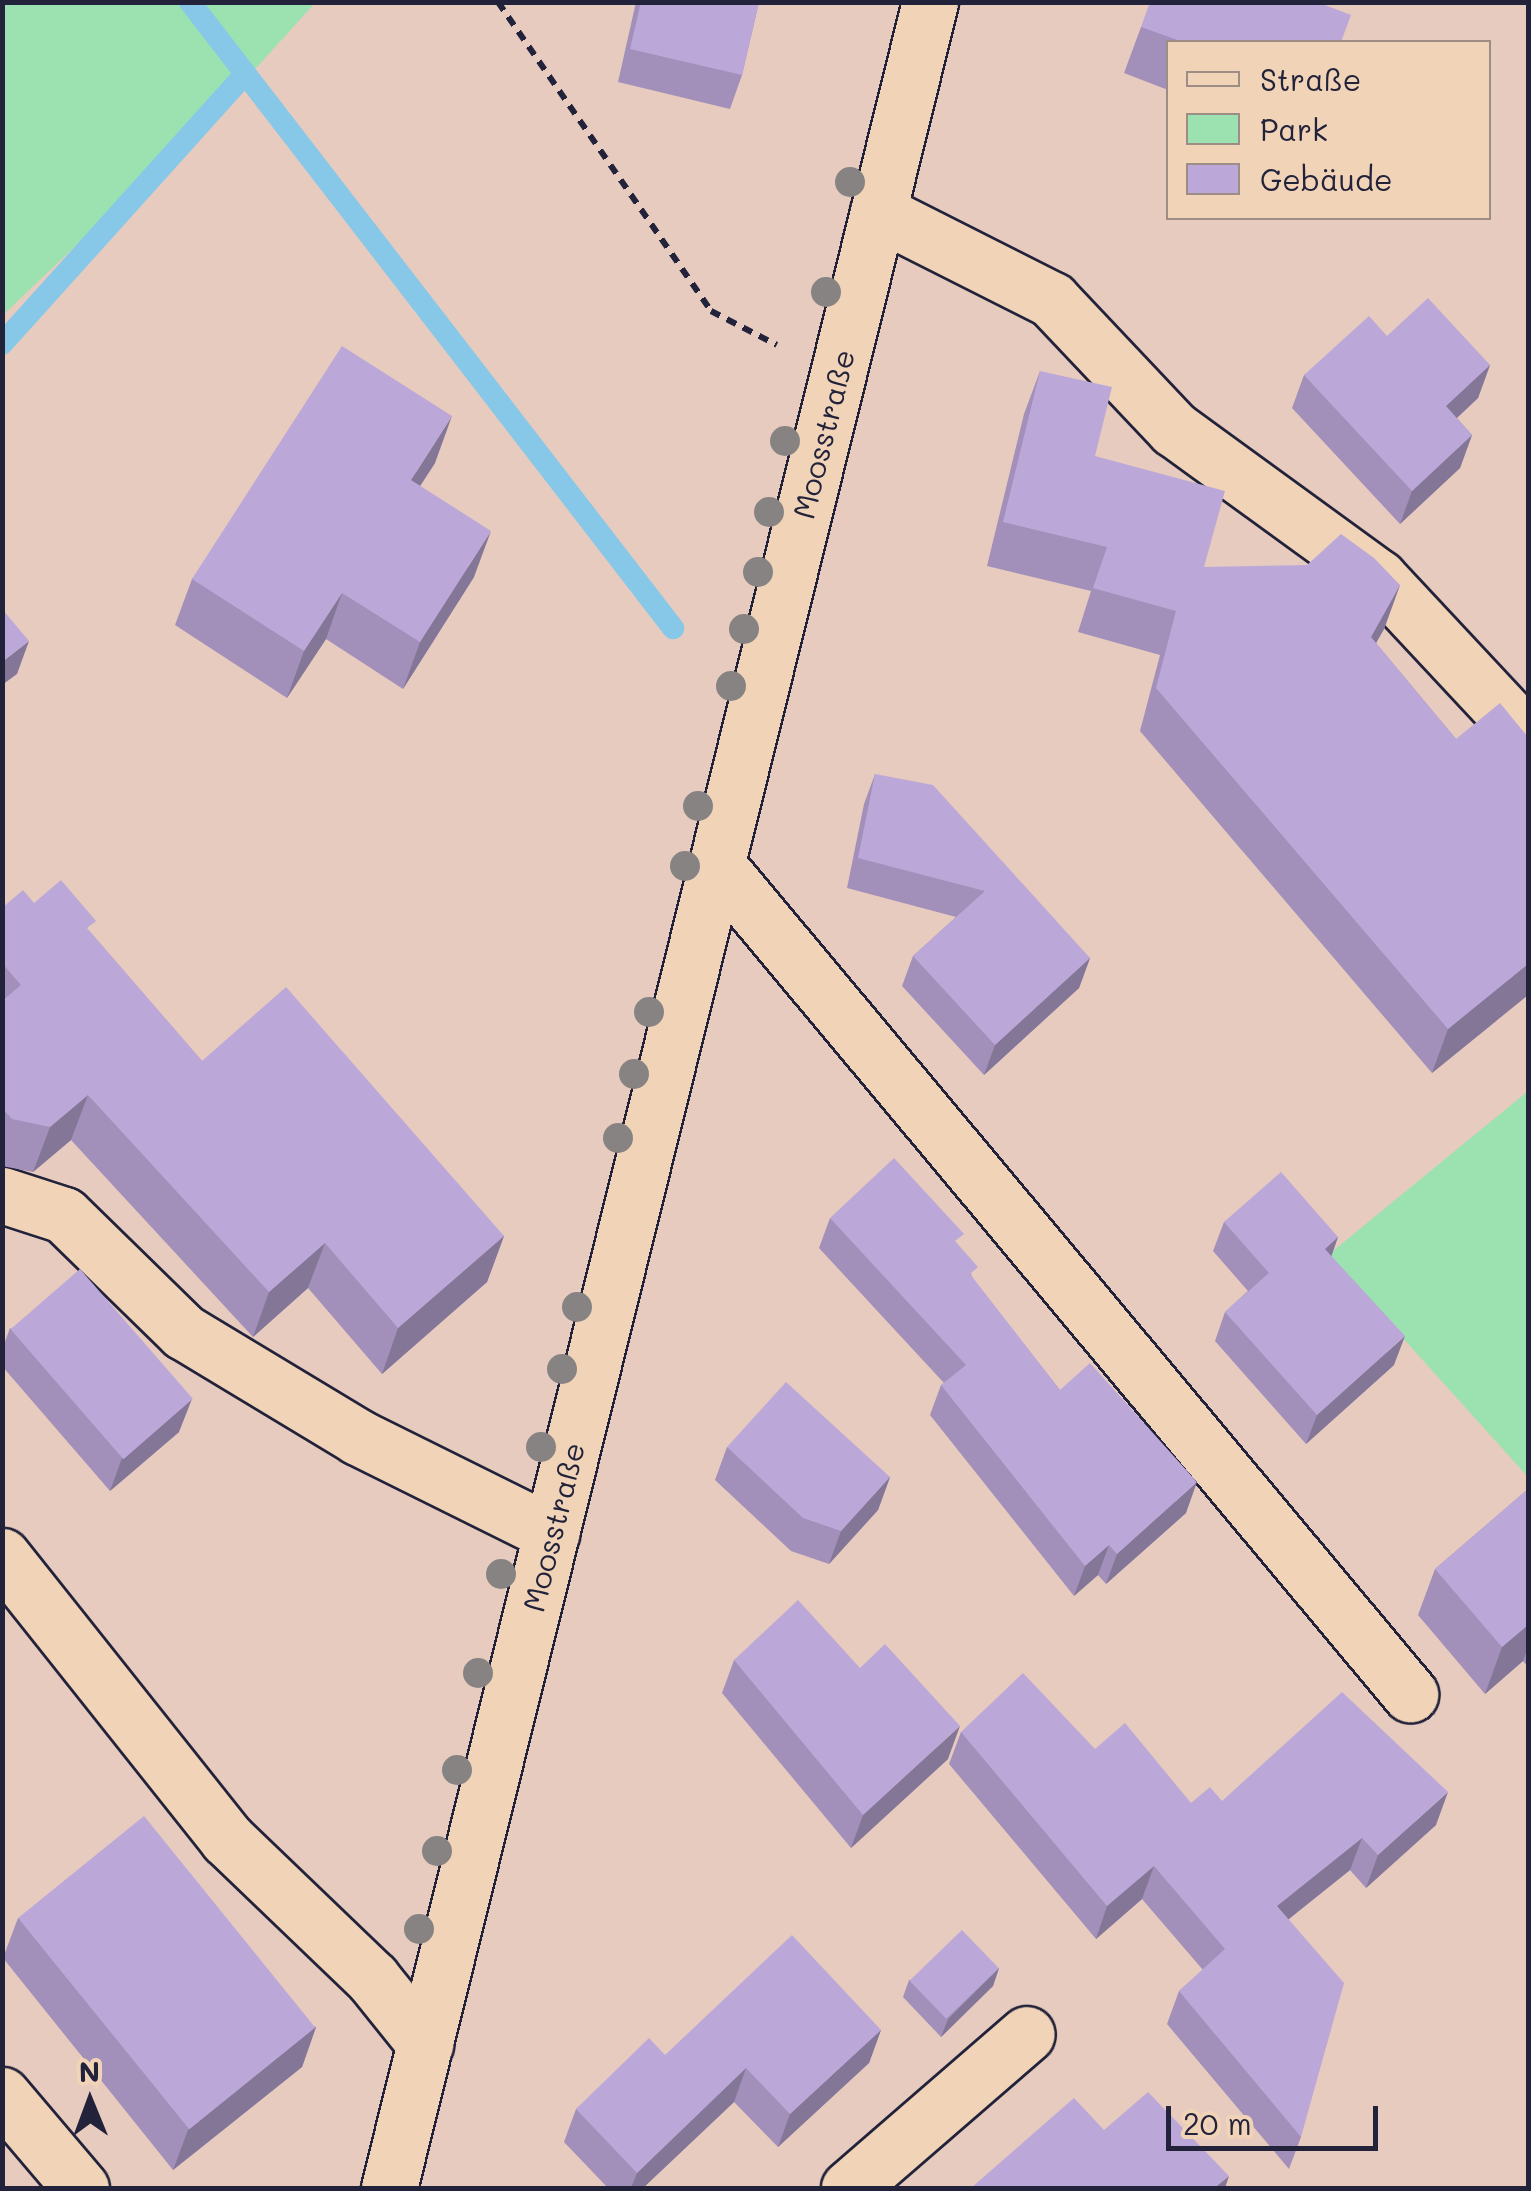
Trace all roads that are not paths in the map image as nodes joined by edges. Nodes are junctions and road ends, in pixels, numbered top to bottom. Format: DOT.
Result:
graph roads {
  1 [pos="930,2"];
  2 [pos="878,212"];
  3 [pos="1528,738"];
  4 [pos="717,864"];
  5 [pos="2,1195"];
  6 [pos="551,1533"];
  7 [pos="2,1556"];
  8 [pos="1410,1694"];
  9 [pos="1027,2034"];
  10 [pos="424,2044"];
  11 [pos="2,2094"];
  12 [pos="81,2188"];
  13 [pos="388,2188"];
  14 [pos="849,2188"];
  1 -- 2 [label="street, Moosstraße"];
  2 -- 3 [label="street"];
  2 -- 4 [label="street, Moosstraße"];
  4 -- 6 [label="street, Moosstraße"];
  4 -- 8 [label="street"];
  5 -- 6 [label="street"];
  6 -- 10 [label="street, Moosstraße"];
  7 -- 10 [label="street"];
  9 -- 14 [label="street"];
  10 -- 13 [label="street, Moosstraße"];
  11 -- 12 [label="street"];
}
